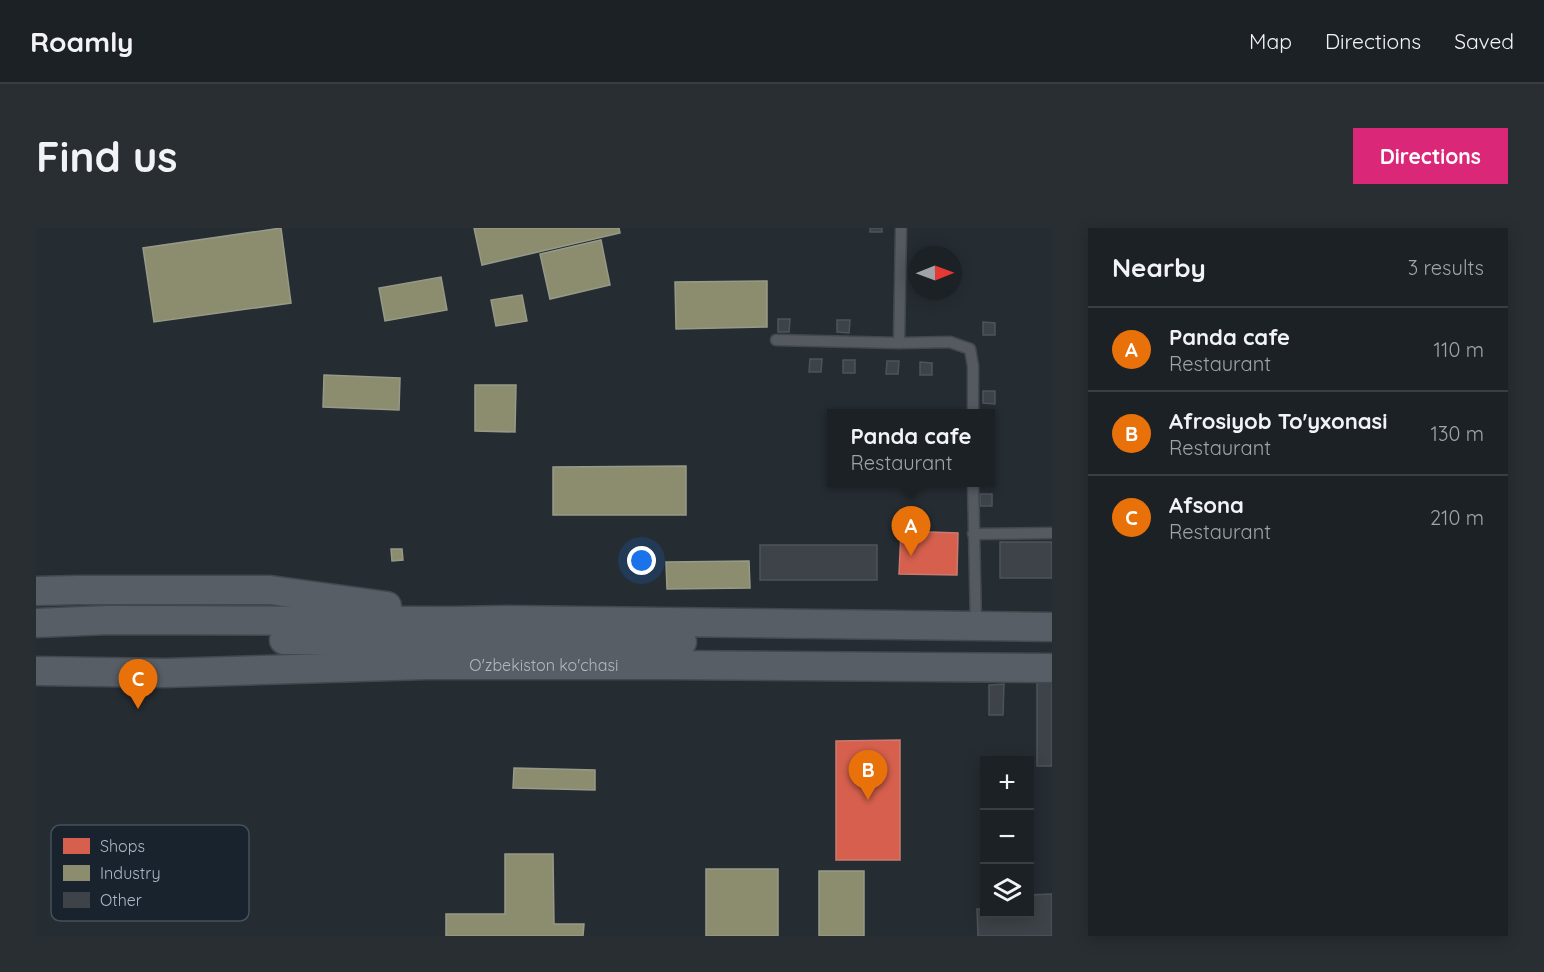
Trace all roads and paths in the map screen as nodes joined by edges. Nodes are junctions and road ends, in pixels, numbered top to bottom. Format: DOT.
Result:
graph roads {
  1 [pos="901,228"];
  2 [pos="776,340"];
  3 [pos="899,343"];
  4 [pos="973,409"];
  5 [pos="973,487"];
  6 [pos="1052,533"];
  7 [pos="973,534"];
  8 [pos="36,591"];
  9 [pos="506,620"];
  10 [pos="36,623"];
  11 [pos="976,626"];
  12 [pos="1052,627"];
  13 [pos="36,641"];
  14 [pos="447,642"];
  15 [pos="1052,643"];
  16 [pos="426,665"];
  17 [pos="1052,668"];
  18 [pos="36,670"];
  1 -- 3 [label="lane"];
  2 -- 3 [label="lane"];
  3 -- 4 [label="lane"];
  5 -- 7 [label="lane"];
  6 -- 7 [label="lane"];
  7 -- 11 [label="lane"];
  8 -- 9 [label="main road"];
  9 -- 10 [label="main road"];
  9 -- 11 [label="main road"];
  11 -- 12 [label="main road"];
  13 -- 14 [label="main road, O'zbekiston ko'chasi"];
  14 -- 15 [label="main road, O'zbekiston ko'chasi"];
  14 -- 16 [label="main road"];
  16 -- 17 [label="main road, O'zbekiston ko'chasi"];
  16 -- 18 [label="main road, O'zbekiston ko'chasi"];
}
